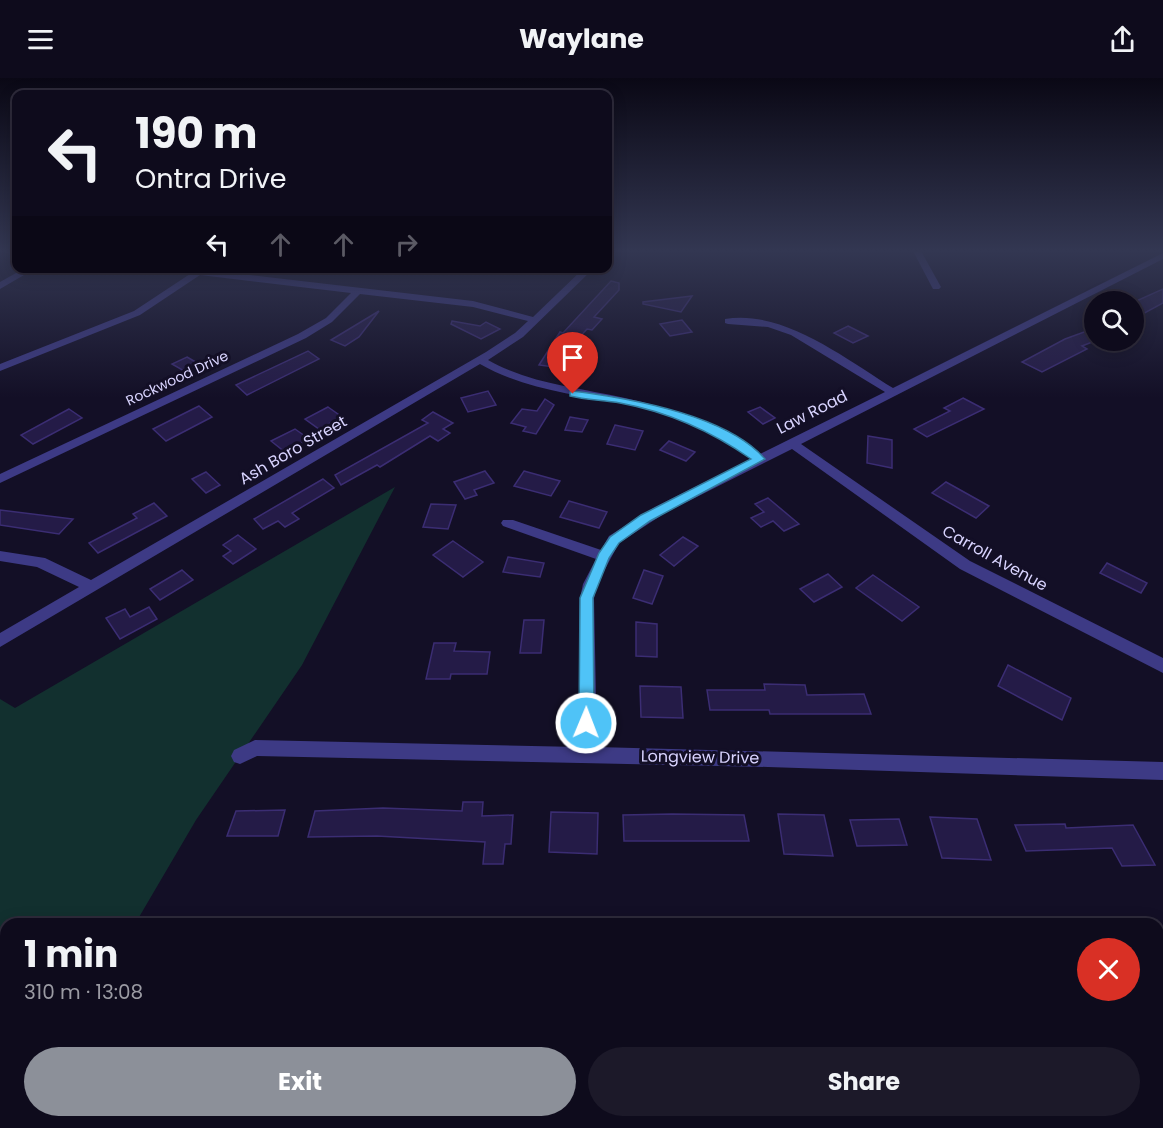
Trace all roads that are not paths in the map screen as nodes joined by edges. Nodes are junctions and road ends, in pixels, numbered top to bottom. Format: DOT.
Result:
graph roads {
  1 [pos="161,300"];
  2 [pos="350,300"];
  3 [pos="438,300"];
  4 [pos="556,300"];
  5 [pos="1076,300"];
  6 [pos="535,320"];
  7 [pos="728,321"];
  8 [pos="480,360"];
  9 [pos="0,368"];
  10 [pos="893,392"];
  11 [pos="792,442"];
  12 [pos="759,459"];
  13 [pos="0,479"];
  14 [pos="508,523"];
  15 [pos="0,556"];
  16 [pos="603,556"];
  17 [pos="92,587"];
  18 [pos="0,641"];
  19 [pos="1163,666"];
  20 [pos="588,754"];
  21 [pos="240,756"];
  22 [pos="1163,771"];
  1 -- 9 [label="street"];
  2 -- 13 [label="street, Rockwood Drive"];
  3 -- 6 [label="street"];
  4 -- 6 [label="street, Ash Boro Street"];
  5 -- 10 [label="street, Law Road"];
  6 -- 8 [label="street, Ash Boro Street"];
  7 -- 10 [label="street"];
  8 -- 12 [label="street"];
  8 -- 17 [label="street, Ash Boro Street"];
  10 -- 11 [label="street, Law Road"];
  11 -- 12 [label="street, Law Road"];
  11 -- 19 [label="street, Carroll Avenue"];
  12 -- 16 [label="street, Law Road"];
  14 -- 16 [label="street"];
  15 -- 17 [label="street"];
  16 -- 20 [label="street, Law Road"];
  17 -- 18 [label="street, Ash Boro Street"];
  20 -- 21 [label="street, Longview Drive"];
  20 -- 22 [label="street, Longview Drive"];
}
